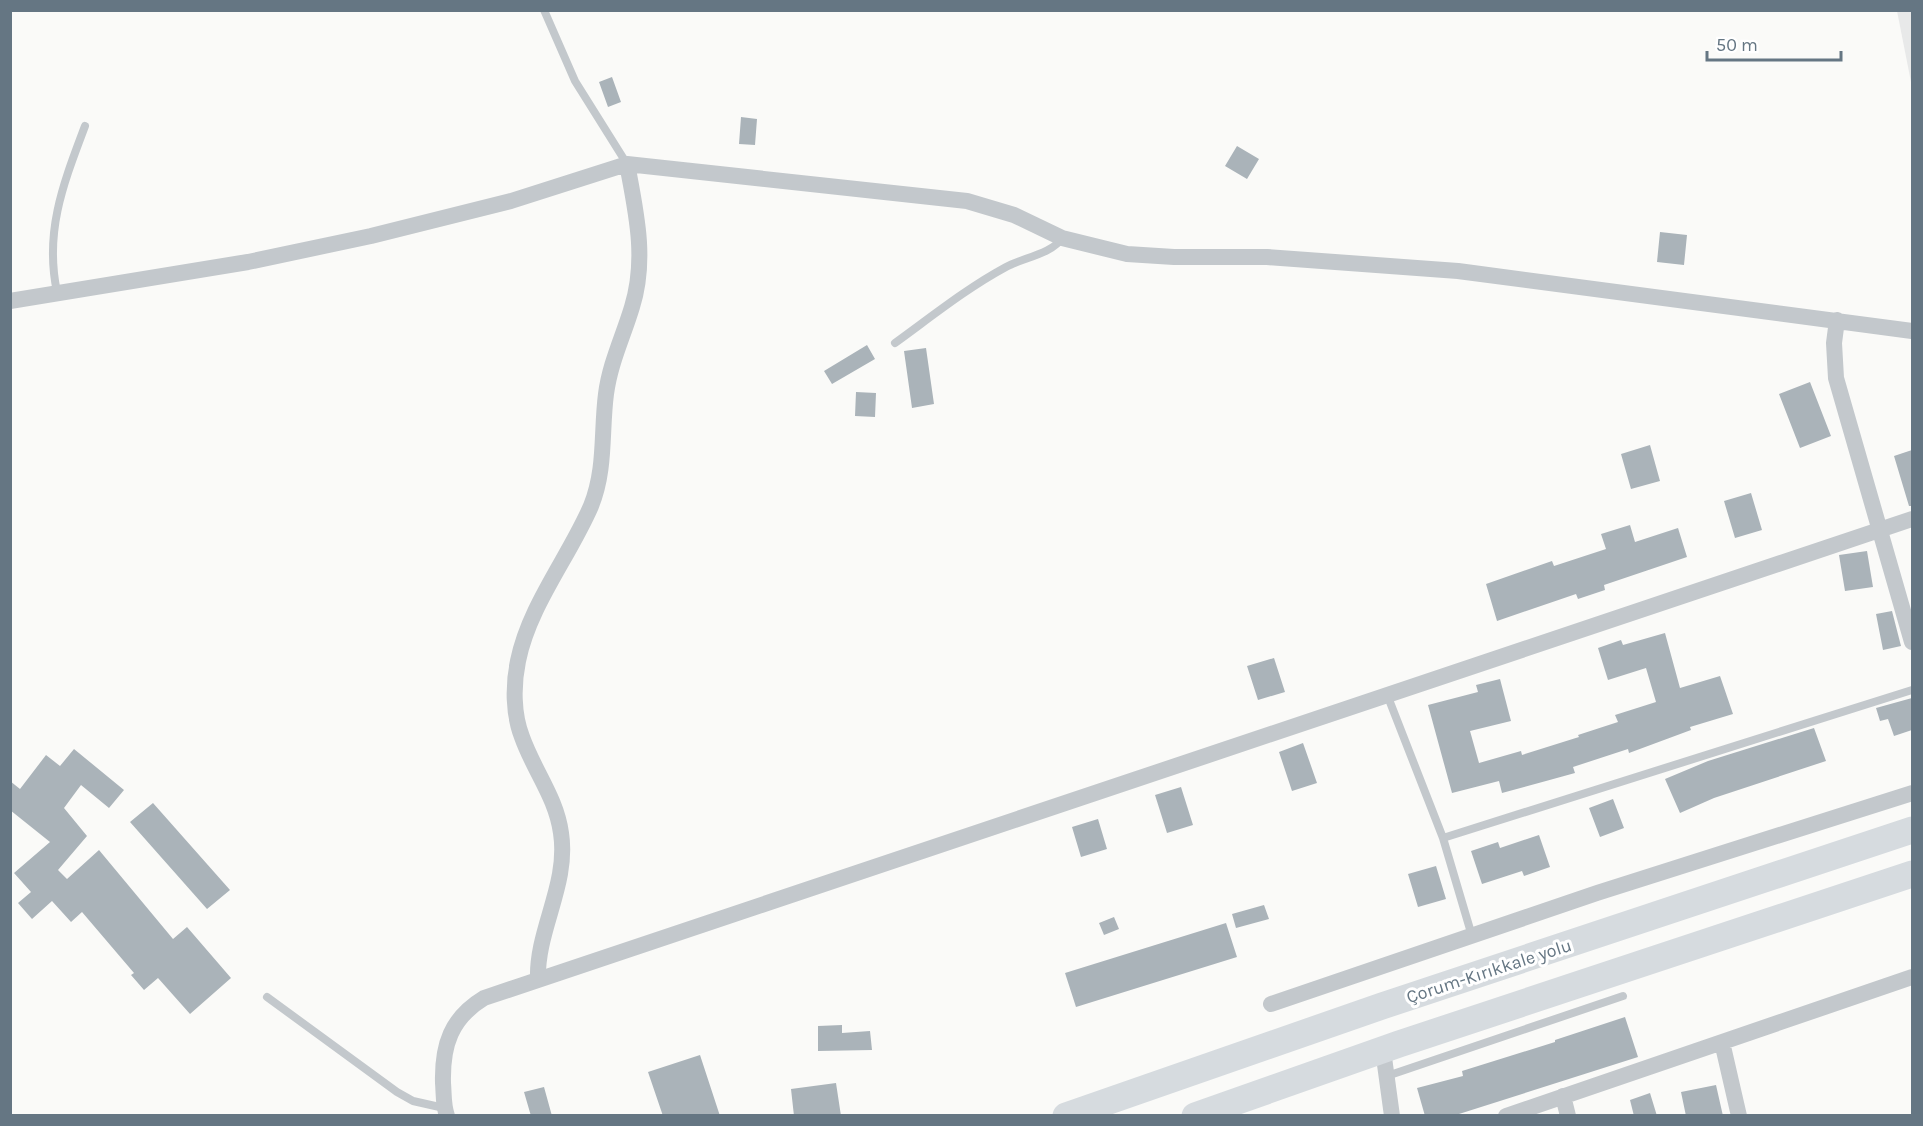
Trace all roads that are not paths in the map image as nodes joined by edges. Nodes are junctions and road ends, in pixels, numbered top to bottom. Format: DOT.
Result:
graph roads {
  1 [pos="544,10"];
  2 [pos="85,126"];
  3 [pos="627,164"];
  4 [pos="1062,238"];
  5 [pos="57,292"];
  6 [pos="10,301"];
  7 [pos="1837,320"];
  8 [pos="1912,331"];
  9 [pos="895,343"];
  10 [pos="1912,519"];
  11 [pos="1881,530"];
  12 [pos="1912,642"];
  13 [pos="1912,690"];
  14 [pos="1388,697"];
  15 [pos="1912,792"];
  16 [pos="1912,830"];
  17 [pos="1443,838"];
  18 [pos="1912,874"];
  19 [pos="1472,936"];
  20 [pos="1912,976"];
  21 [pos="538,980"];
  22 [pos="1623,996"];
  23 [pos="267,997"];
  24 [pos="1271,1004"];
  25 [pos="1722,1042"];
  26 [pos="1385,1063"];
  27 [pos="1563,1096"];
  28 [pos="446,1112"];
  29 [pos="1066,1116"];
  30 [pos="1195,1116"];
  31 [pos="1392,1116"];
  32 [pos="1506,1116"];
  33 [pos="1568,1116"];
  34 [pos="1739,1116"];
  1 -- 3 [label="lane"];
  2 -- 5 [label="lane"];
  3 -- 4 [label="street"];
  3 -- 5 [label="street"];
  3 -- 21 [label="street"];
  4 -- 7 [label="street"];
  4 -- 9 [label="lane"];
  5 -- 6 [label="street"];
  7 -- 8 [label="street"];
  7 -- 11 [label="street"];
  10 -- 11 [label="street"];
  11 -- 12 [label="street"];
  11 -- 14 [label="street"];
  13 -- 17 [label="lane"];
  14 -- 17 [label="lane"];
  14 -- 21 [label="street"];
  15 -- 19 [label="street"];
  16 -- 29 [label="highway, Çorum-Kırıkkale yolu"];
  17 -- 19 [label="lane"];
  18 -- 26 [label="highway"];
  19 -- 24 [label="street"];
  20 -- 25 [label="street"];
  21 -- 28 [label="street"];
  22 -- 26 [label="lane"];
  23 -- 28 [label="lane"];
  25 -- 27 [label="street"];
  25 -- 34 [label="street"];
  26 -- 30 [label="highway"];
  26 -- 31 [label="street"];
  27 -- 32 [label="street"];
  27 -- 33 [label="street"];
}
